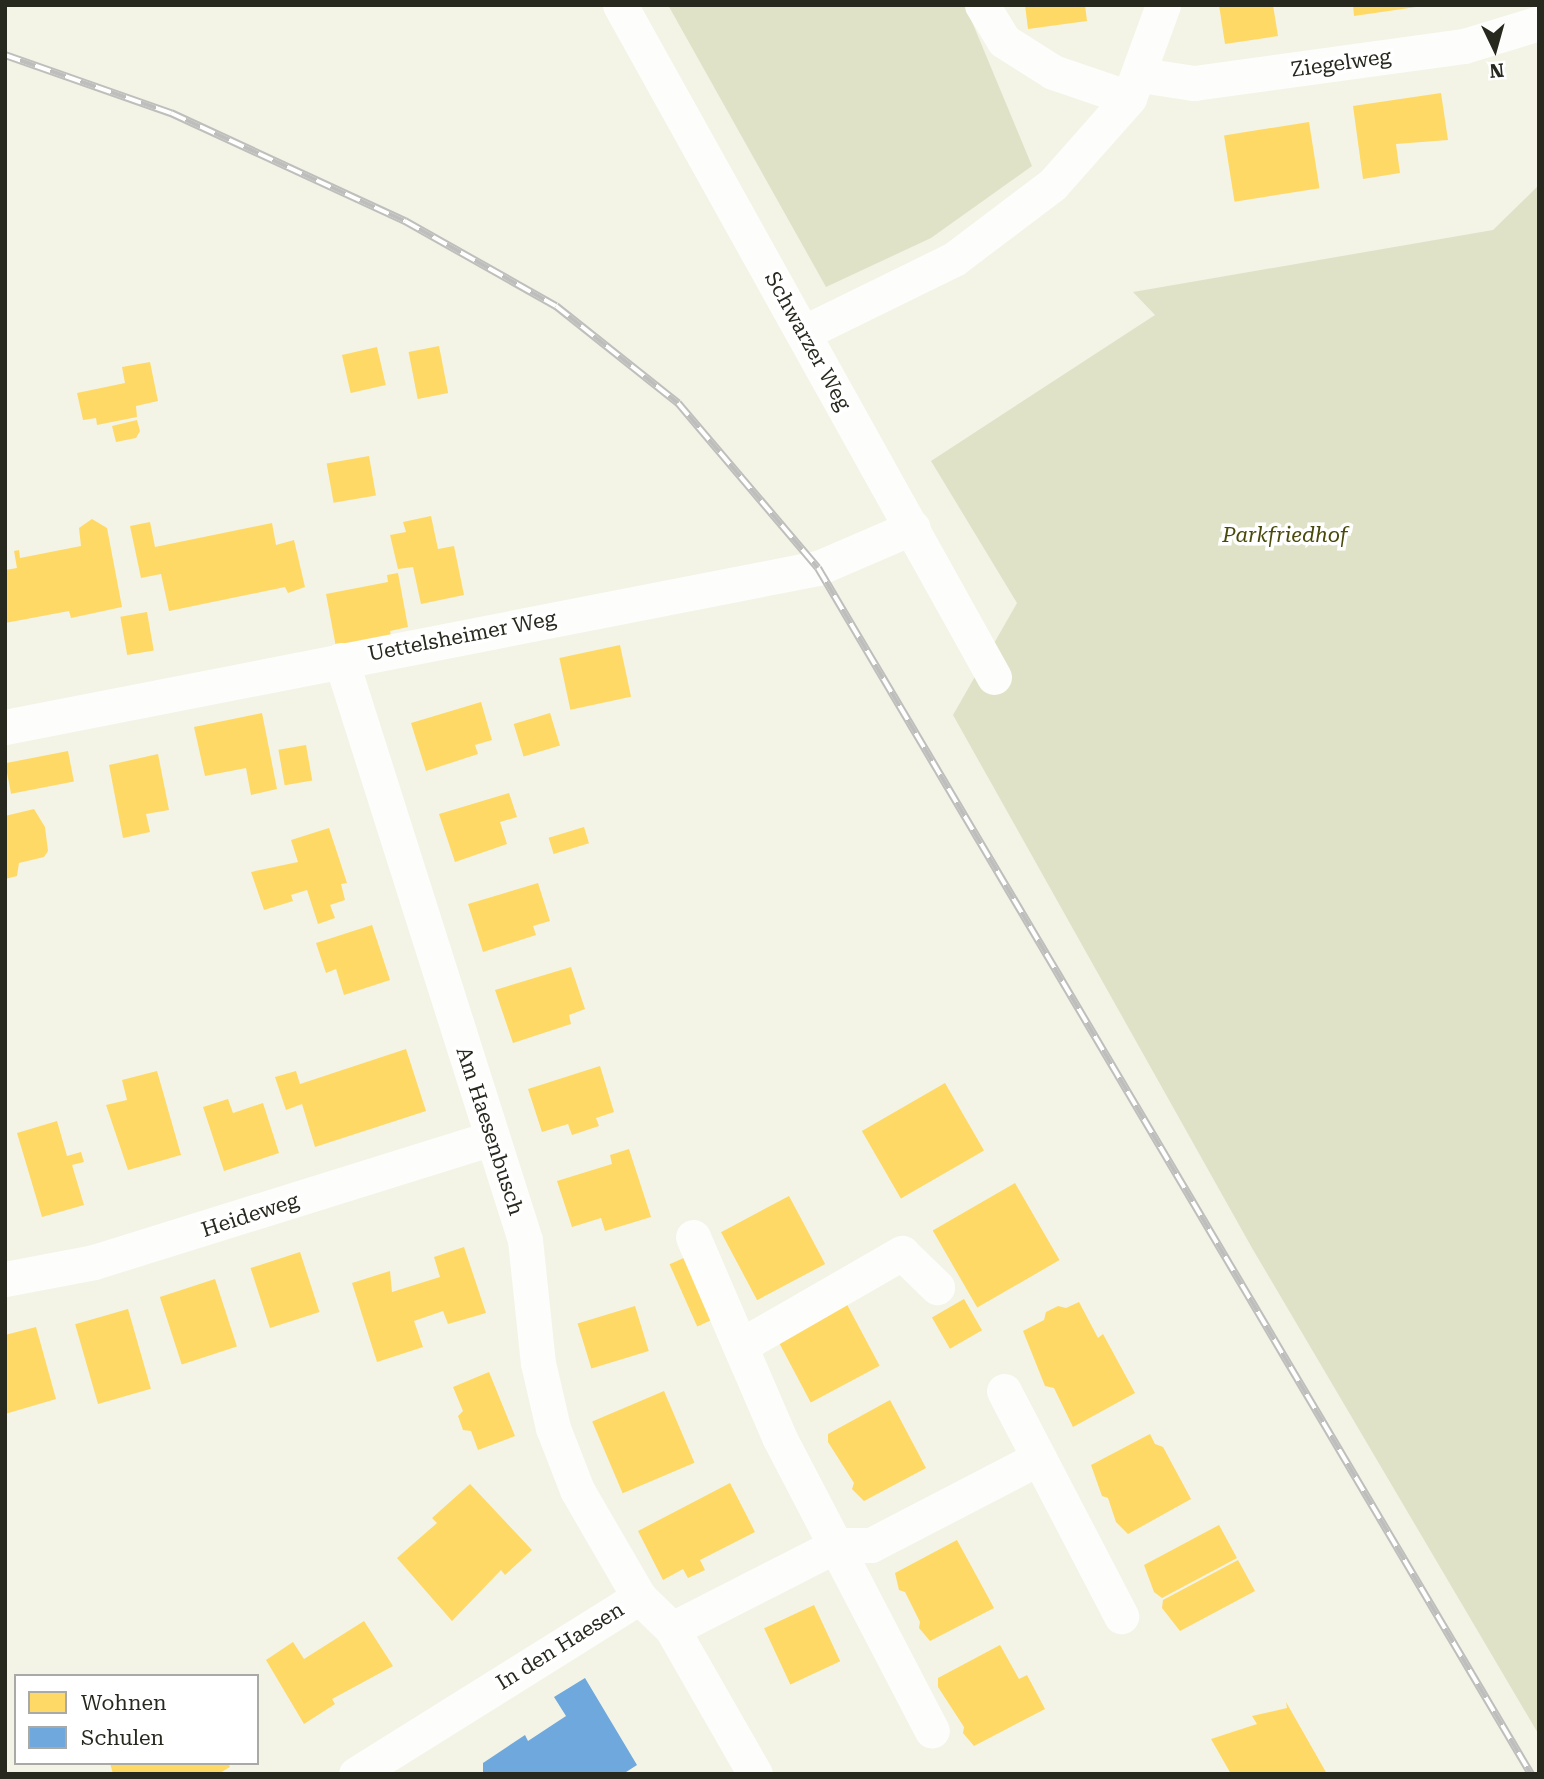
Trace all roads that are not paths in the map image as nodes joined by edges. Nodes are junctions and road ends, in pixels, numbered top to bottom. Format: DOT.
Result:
graph roads {
  1 [pos="620,5"];
  2 [pos="982,5"];
  3 [pos="1163,5"];
  4 [pos="1539,23"];
  5 [pos="1135,87"];
  6 [pos="803,332"];
  7 [pos="913,527"];
  8 [pos="341,660"];
  9 [pos="994,677"];
  10 [pos="5,727"];
  11 [pos="491,1138"];
  12 [pos="692,1237"];
  13 [pos="5,1279"];
  14 [pos="937,1287"];
  15 [pos="740,1346"];
  16 [pos="1004,1391"];
  17 [pos="1039,1458"];
  18 [pos="837,1545"];
  19 [pos="639,1597"];
  20 [pos="1121,1616"];
  21 [pos="672,1629"];
  22 [pos="933,1731"];
  23 [pos="356,1774"];
  24 [pos="755,1774"];
  1 -- 6 [label="street, Schwarzer Weg"];
  2 -- 5 [label="street, Ziegelweg"];
  3 -- 5 [label="street"];
  4 -- 5 [label="street, Ziegelweg"];
  5 -- 6 [label="street"];
  6 -- 7 [label="street, Schwarzer Weg"];
  7 -- 8 [label="street, Uettelsheimer Weg"];
  7 -- 9 [label="street, Schwarzer Weg"];
  8 -- 10 [label="street, Uettelsheimer Weg"];
  8 -- 11 [label="street, Am Haesenbusch"];
  11 -- 13 [label="street, Heideweg"];
  11 -- 19 [label="street, Am Haesenbusch"];
  12 -- 15 [label="street"];
  14 -- 15 [label="street"];
  15 -- 18 [label="street"];
  16 -- 17 [label="street"];
  17 -- 18 [label="street"];
  17 -- 20 [label="street"];
  18 -- 21 [label="street"];
  18 -- 22 [label="street"];
  19 -- 21 [label="street, In den Haesen"];
  19 -- 23 [label="street, In den Haesen"];
  21 -- 24 [label="street, In den Haesen"];
}
